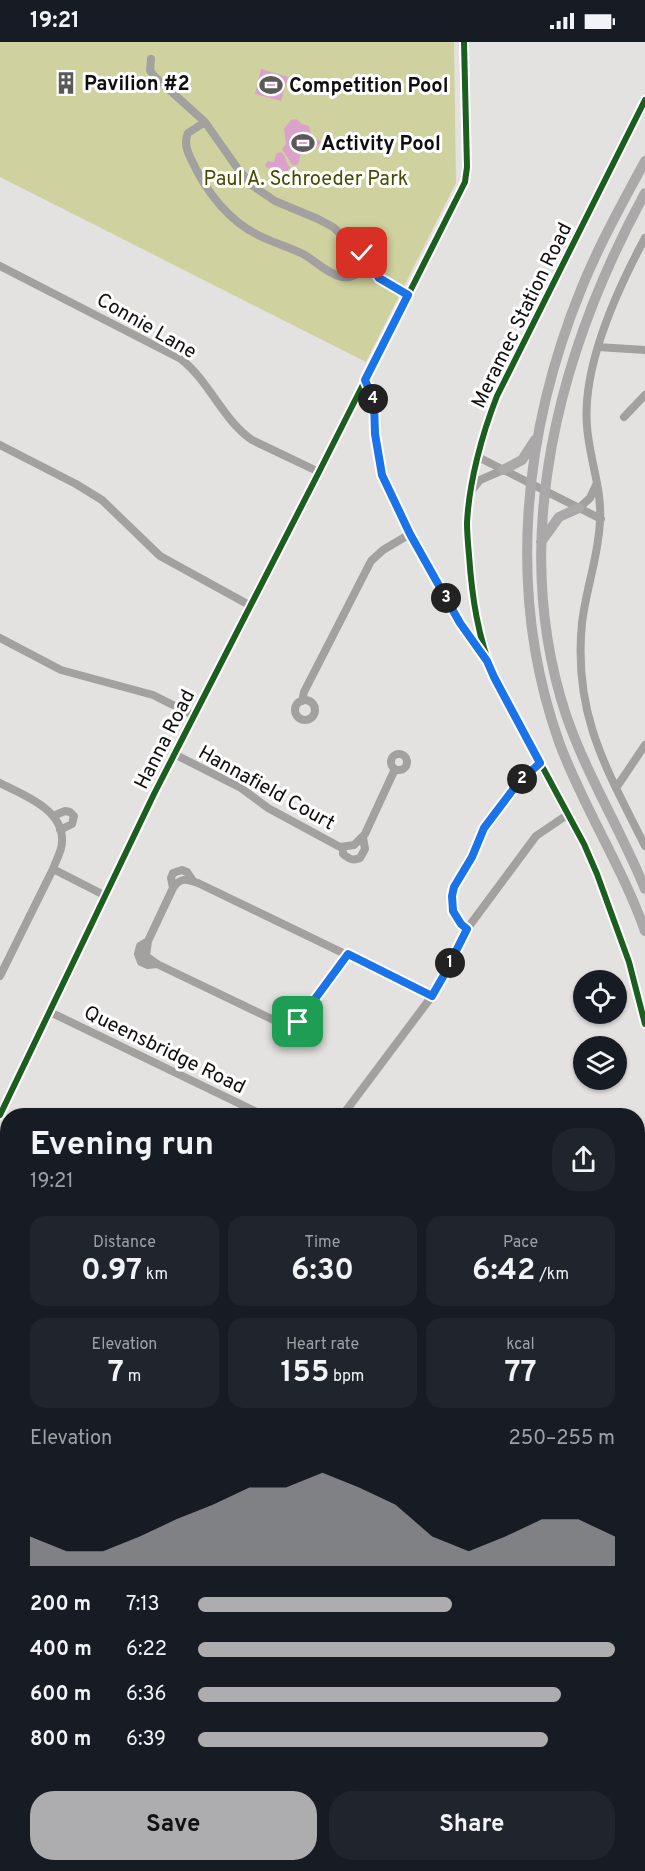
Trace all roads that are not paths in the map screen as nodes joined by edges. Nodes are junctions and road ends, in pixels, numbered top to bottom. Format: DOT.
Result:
graph roads {
  1 [pos="464,42"];
  2 [pos="151,59"];
  3 [pos="645,100"];
  4 [pos="206,122"];
  5 [pos="645,161"];
  6 [pos="645,193"];
  7 [pos="645,238"];
  8 [pos="370,265"];
  9 [pos="0,266"];
  10 [pos="408,295"];
  11 [pos="598,347"];
  12 [pos="645,350"];
  13 [pos="365,380"];
  14 [pos="645,395"];
  15 [pos="624,417"];
  16 [pos="538,434"];
  17 [pos="0,445"];
  18 [pos="478,457"];
  19 [pos="503,470"];
  20 [pos="320,472"];
  21 [pos="598,482"];
  22 [pos="531,484"];
  23 [pos="472,490"];
  24 [pos="545,491"];
  25 [pos="579,508"];
  26 [pos="601,519"];
  27 [pos="410,534"];
  28 [pos="541,542"];
  29 [pos="251,606"];
  30 [pos="0,638"];
  31 [pos="487,661"];
  32 [pos="302,701"];
  33 [pos="195,716"];
  34 [pos="645,745"];
  35 [pos="176,755"];
  36 [pos="540,763"];
  37 [pos="395,769"];
  38 [pos="0,783"];
  39 [pos="616,788"];
  40 [pos="567,815"];
  41 [pos="53,816"];
  42 [pos="60,830"];
  43 [pos="363,837"];
  44 [pos="645,846"];
  45 [pos="343,847"];
  46 [pos="52,868"];
  47 [pos="645,889"];
  48 [pos="106,896"];
  49 [pos="467,929"];
  50 [pos="645,931"];
  51 [pos="148,941"];
  52 [pos="348,954"];
  53 [pos="157,964"];
  54 [pos="0,976"];
  55 [pos="432,996"];
  56 [pos="50,1012"];
  57 [pos="645,1024"];
  58 [pos="3,1108"];
  59 [pos="248,1108"];
  60 [pos="348,1108"];
  1 -- 10 [label="street, Hanna Road"];
  2 -- 4 [label="street"];
  3 -- 18 [label="street, Meramec Station Road"];
  4 -- 8 [label="street"];
  4 -- 8 [label="street"];
  5 -- 16 [label="highway"];
  6 -- 24 [label="highway"];
  7 -- 11 [label="street"];
  8 -- 10 [label="street"];
  9 -- 20 [label="street, Connie Lane"];
  10 -- 13 [label="street, Hanna Road"];
  11 -- 12 [label="street"];
  11 -- 21 [label="street"];
  13 -- 20 [label="street, Hanna Road"];
  13 -- 27 [label="street"];
  14 -- 15 [label="street"];
  16 -- 19 [label="highway"];
  16 -- 22 [label="highway"];
  17 -- 29 [label="street"];
  18 -- 19 [label="street"];
  18 -- 23 [label="street, Meramec Station Road"];
  19 -- 22 [label="street"];
  19 -- 23 [label="street"];
  20 -- 29 [label="street, Hanna Road"];
  21 -- 25 [label="street"];
  21 -- 26 [label="street"];
  22 -- 24 [label="street"];
  22 -- 50 [label="highway"];
  23 -- 31 [label="street, Meramec Station Road"];
  24 -- 25 [label="street"];
  24 -- 28 [label="highway"];
  25 -- 26 [label="street"];
  25 -- 28 [label="highway"];
  26 -- 39 [label="street"];
  27 -- 31 [label="street"];
  27 -- 32 [label="street"];
  28 -- 47 [label="highway"];
  29 -- 33 [label="street, Hanna Road"];
  30 -- 33 [label="street"];
  31 -- 36 [label="street, Meramec Station Road"];
  33 -- 35 [label="street, Hanna Road"];
  34 -- 39 [label="street"];
  35 -- 45 [label="street, Hannafield Court"];
  35 -- 48 [label="street, Hanna Road"];
  36 -- 40 [label="street, Meramec Station Road"];
  36 -- 49 [label="street"];
  37 -- 43 [label="street, Hannafield Court"];
  38 -- 41 [label="street"];
  39 -- 44 [label="street"];
  40 -- 49 [label="street"];
  40 -- 57 [label="street, Meramec Station Road"];
  41 -- 42 [label="street"];
  41 -- 42 [label="street"];
  42 -- 46 [label="street"];
  43 -- 45 [label="street, Hannafield Court"];
  43 -- 45 [label="street, Hannafield Court"];
  46 -- 48 [label="street"];
  46 -- 54 [label="street"];
  48 -- 56 [label="street, Hanna Road"];
  49 -- 55 [label="street"];
  51 -- 52 [label="street"];
  51 -- 53 [label="street"];
  51 -- 53 [label="street"];
  52 -- 53 [label="street"];
  52 -- 55 [label="street"];
  55 -- 60 [label="street"];
  56 -- 58 [label="street, Hanna Road"];
  56 -- 59 [label="street, Queensbridge Road"];
}
